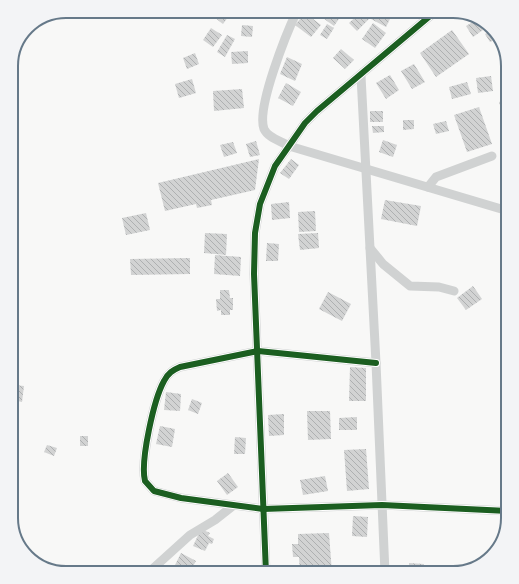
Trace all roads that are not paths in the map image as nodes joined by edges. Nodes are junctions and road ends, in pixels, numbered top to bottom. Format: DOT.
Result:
graph roads {
  1 [pos="294,18"];
  2 [pos="428,18"];
  3 [pos="361,76"];
  4 [pos="289,146"];
  5 [pos="492,156"];
  6 [pos="366,169"];
  7 [pos="428,187"];
  8 [pos="501,209"];
  9 [pos="370,248"];
  10 [pos="454,291"];
  11 [pos="258,351"];
  12 [pos="376,363"];
  13 [pos="234,505"];
  14 [pos="382,505"];
  15 [pos="263,509"];
  16 [pos="501,511"];
  17 [pos="156,566"];
  18 [pos="266,566"];
  19 [pos="385,566"];
  1 -- 4 [label="street"];
  2 -- 3 [label="street"];
  3 -- 4 [label="street"];
  3 -- 6 [label="street"];
  4 -- 6 [label="street"];
  4 -- 11 [label="street"];
  5 -- 7 [label="street"];
  6 -- 7 [label="street"];
  6 -- 9 [label="street"];
  7 -- 8 [label="street"];
  9 -- 10 [label="street"];
  9 -- 12 [label="street"];
  11 -- 12 [label="street"];
  11 -- 13 [label="street"];
  11 -- 15 [label="street"];
  12 -- 14 [label="street"];
  13 -- 15 [label="street"];
  13 -- 17 [label="street"];
  14 -- 15 [label="street"];
  14 -- 16 [label="street"];
  14 -- 19 [label="street"];
  15 -- 18 [label="street"];
}
